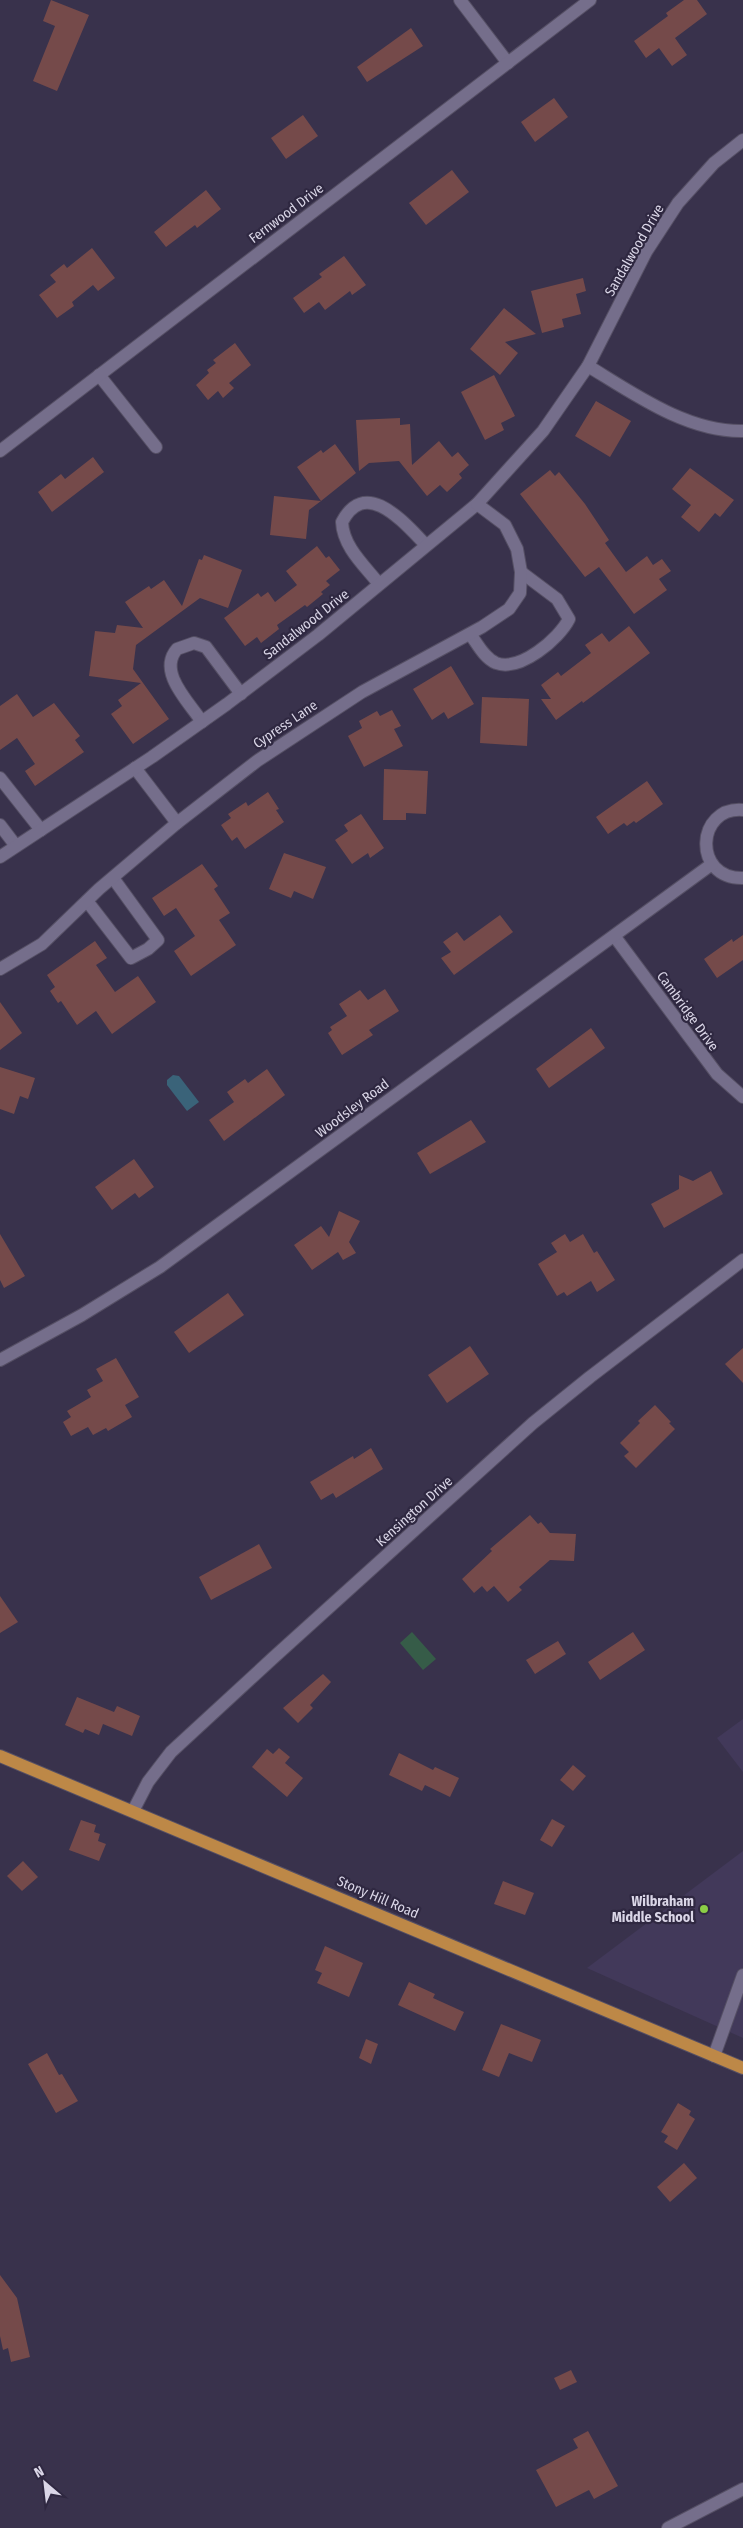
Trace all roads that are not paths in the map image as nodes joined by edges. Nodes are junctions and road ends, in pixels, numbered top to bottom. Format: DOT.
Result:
graph roads {
  1 [pos="460,0"];
  2 [pos="590,0"];
  3 [pos="508,63"];
  4 [pos="743,140"];
  5 [pos="588,366"];
  6 [pos="99,375"];
  7 [pos="743,431"];
  8 [pos="156,447"];
  9 [pos="0,451"];
  10 [pos="477,504"];
  11 [pos="426,545"];
  12 [pos="521,572"];
  13 [pos="379,584"];
  14 [pos="470,634"];
  15 [pos="241,694"];
  16 [pos="202,722"];
  17 [pos="135,768"];
  18 [pos="0,778"];
  19 [pos="743,810"];
  20 [pos="177,823"];
  21 [pos="0,825"];
  22 [pos="41,830"];
  23 [pos="16,846"];
  24 [pos="0,857"];
  25 [pos="712,864"];
  26 [pos="113,878"];
  27 [pos="743,878"];
  28 [pos="87,901"];
  29 [pos="615,937"];
  30 [pos="0,968"];
  31 [pos="743,1097"];
  32 [pos="743,1260"];
  33 [pos="0,1360"];
  34 [pos="0,1756"];
  35 [pos="133,1811"];
  36 [pos="743,1975"];
  37 [pos="714,2056"];
  38 [pos="743,2068"];
  39 [pos="743,2488"];
  40 [pos="668,2528"];
  1 -- 3 [label="street"];
  2 -- 3 [label="street, Fernwood Drive"];
  3 -- 6 [label="street, Fernwood Drive"];
  4 -- 5 [label="street, Sandalwood Drive"];
  5 -- 7 [label="street"];
  5 -- 10 [label="street, Sandalwood Drive"];
  6 -- 8 [label="street"];
  6 -- 9 [label="street, Fernwood Drive"];
  10 -- 11 [label="street, Sandalwood Drive"];
  10 -- 12 [label="street, Cypress Lane"];
  11 -- 13 [label="street, Sandalwood Drive"];
  11 -- 13 [label="street"];
  12 -- 14 [label="street, Cypress Lane"];
  12 -- 14 [label="street"];
  13 -- 15 [label="street, Sandalwood Drive"];
  14 -- 20 [label="street, Cypress Lane"];
  15 -- 16 [label="street, Sandalwood Drive"];
  15 -- 16 [label="street"];
  16 -- 17 [label="street, Sandalwood Drive"];
  17 -- 20 [label="street"];
  17 -- 22 [label="street, Sandalwood Drive"];
  18 -- 22 [label="street"];
  19 -- 25 [label="street"];
  20 -- 26 [label="street, Cypress Lane"];
  21 -- 23 [label="street"];
  22 -- 23 [label="street, Sandalwood Drive"];
  23 -- 24 [label="street, Sandalwood Drive"];
  25 -- 27 [label="street"];
  25 -- 29 [label="street, Woodsley Road"];
  26 -- 28 [label="street, Cypress Lane"];
  26 -- 28 [label="street"];
  28 -- 30 [label="street, Cypress Lane"];
  29 -- 31 [label="street, Cambridge Drive"];
  29 -- 33 [label="street, Woodsley Road"];
  32 -- 35 [label="street, Kensington Drive"];
  34 -- 35 [label="main road, Stony Hill Road"];
  35 -- 37 [label="main road, Stony Hill Road"];
  36 -- 37 [label="street"];
  37 -- 38 [label="main road, Stony Hill Road"];
  39 -- 40 [label="street"];
}
